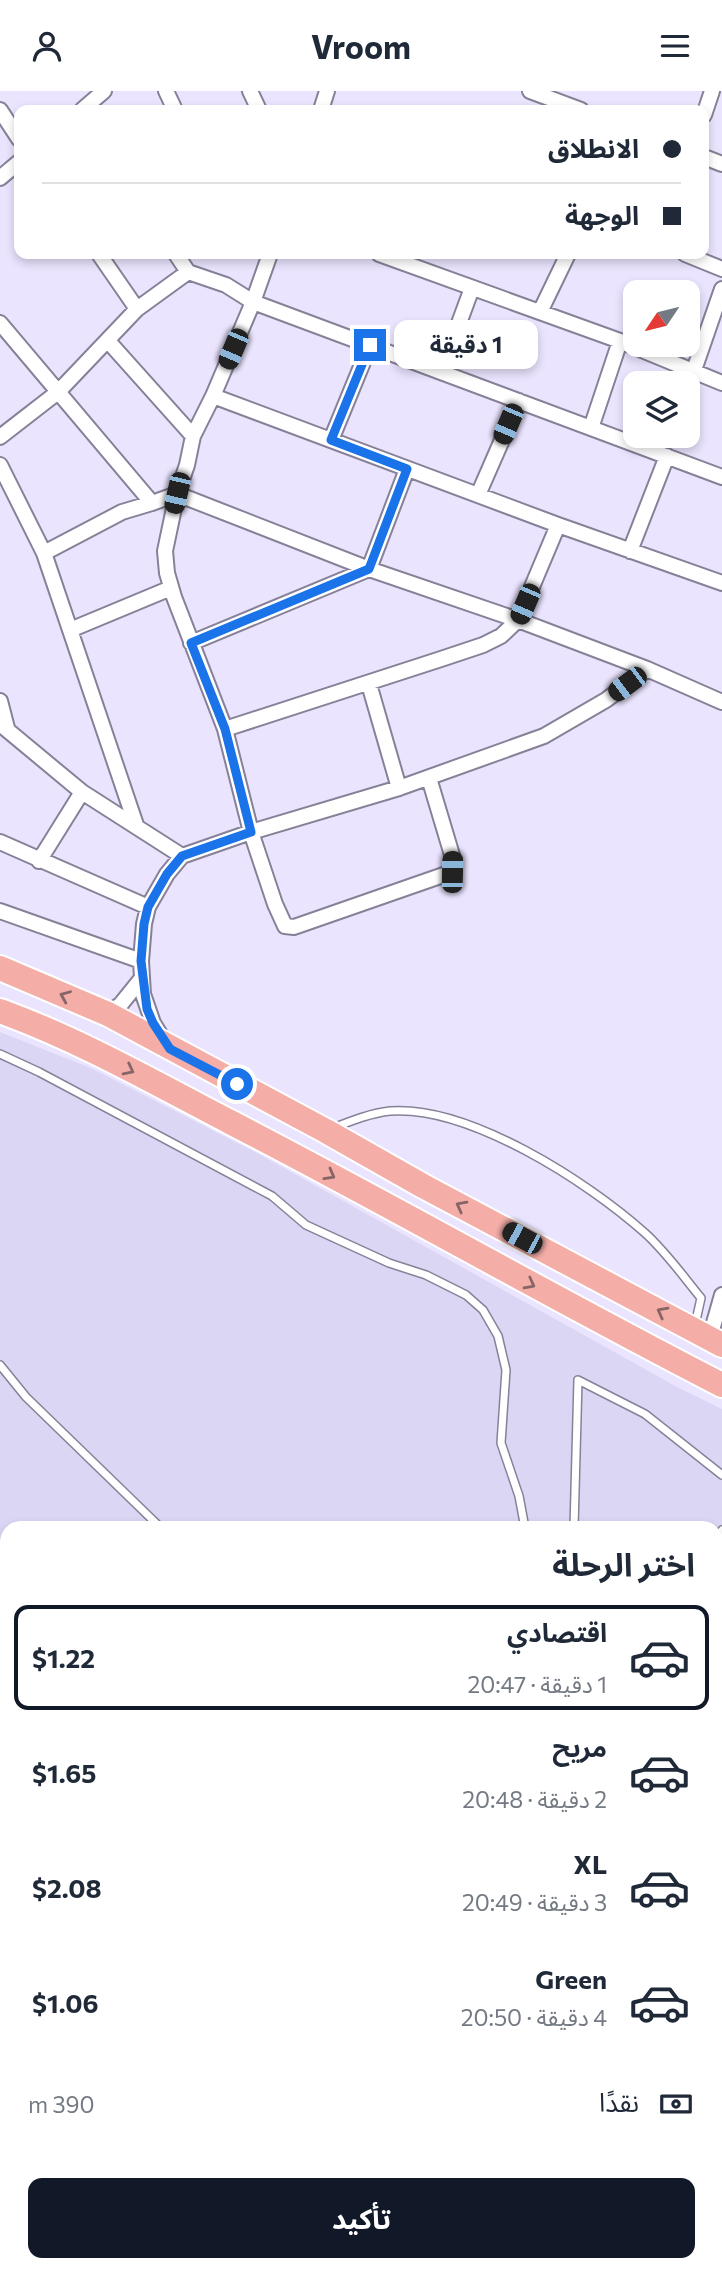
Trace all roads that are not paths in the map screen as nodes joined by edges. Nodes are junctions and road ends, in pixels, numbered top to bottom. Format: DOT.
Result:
graph roads {
  1 [pos="104,91"];
  2 [pos="530,91"];
  3 [pos="543,99"];
  4 [pos="88,105"];
  5 [pos="564,105"];
  6 [pos="0,110"];
  7 [pos="14,131"];
  8 [pos="14,166"];
  9 [pos="0,178"];
  10 [pos="102,259"];
  11 [pos="179,259"];
  12 [pos="266,259"];
  13 [pos="393,259"];
  14 [pos="566,259"];
  15 [pos="697,259"];
  16 [pos="722,269"];
  17 [pos="188,272"];
  18 [pos="472,288"];
  19 [pos="722,289"];
  20 [pos="254,302"];
  21 [pos="137,309"];
  22 [pos="540,312"];
  23 [pos="0,323"];
  24 [pos="108,341"];
  25 [pos="620,341"];
  26 [pos="370,345"];
  27 [pos="688,371"];
  28 [pos="694,371"];
  29 [pos="441,372"];
  30 [pos="700,375"];
  31 [pos="722,383"];
  32 [pos="58,393"];
  33 [pos="213,396"];
  34 [pos="519,401"];
  35 [pos="591,428"];
  36 [pos="193,436"];
  37 [pos="0,437"];
  38 [pos="331,440"];
  39 [pos="667,456"];
  40 [pos="0,465"];
  41 [pos="407,469"];
  42 [pos="722,477"];
  43 [pos="177,493"];
  44 [pos="478,495"];
  45 [pos="152,503"];
  46 [pos="558,525"];
  47 [pos="630,551"];
  48 [pos="44,553"];
  49 [pos="369,569"];
  50 [pos="722,583"];
  51 [pos="171,588"];
  52 [pos="518,620"];
  53 [pos="70,630"];
  54 [pos="191,643"];
  55 [pos="647,669"];
  56 [pos="369,684"];
  57 [pos="0,701"];
  58 [pos="722,702"];
  59 [pos="3,726"];
  60 [pos="225,729"];
  61 [pos="429,778"];
  62 [pos="399,788"];
  63 [pos="82,792"];
  64 [pos="136,825"];
  65 [pos="251,832"];
  66 [pos="0,842"];
  67 [pos="182,856"];
  68 [pos="40,861"];
  69 [pos="148,907"];
  70 [pos="0,911"];
  71 [pos="141,961"];
  72 [pos="0,968"];
  73 [pos="142,978"];
  74 [pos="0,1011"];
  75 [pos="108,1014"];
  76 [pos="170,1049"];
  77 [pos="0,1053"];
  78 [pos="326,1131"];
  79 [pos="722,1295"];
  80 [pos="713,1334"];
  81 [pos="0,1365"];
  82 [pos="722,1385"];
  83 [pos="722,1475"];
  84 [pos="154,1521"];
  85 [pos="524,1521"];
  86 [pos="574,1521"];
  1 -- 4 [label="street"];
  2 -- 3 [label="street"];
  3 -- 5 [label="street"];
  6 -- 7 [label="street"];
  8 -- 9 [label="street"];
  10 -- 21 [label="street"];
  11 -- 17 [label="street"];
  12 -- 20 [label="street"];
  13 -- 18 [label="street"];
  14 -- 22 [label="street"];
  15 -- 16 [label="street"];
  17 -- 20 [label="street"];
  17 -- 21 [label="street"];
  18 -- 22 [label="street"];
  18 -- 29 [label="street"];
  19 -- 28 [label="street"];
  20 -- 26 [label="street"];
  20 -- 33 [label="street"];
  21 -- 24 [label="street"];
  22 -- 25 [label="street"];
  23 -- 32 [label="street"];
  24 -- 32 [label="street"];
  24 -- 36 [label="street"];
  25 -- 27 [label="street"];
  25 -- 35 [label="street"];
  26 -- 29 [label="street"];
  26 -- 38 [label="street"];
  29 -- 34 [label="street"];
  30 -- 31 [label="street"];
  32 -- 37 [label="street"];
  32 -- 45 [label="street"];
  33 -- 36 [label="street"];
  33 -- 38 [label="street"];
  34 -- 35 [label="street"];
  34 -- 44 [label="street"];
  35 -- 39 [label="street"];
  36 -- 43 [label="street"];
  38 -- 41 [label="street"];
  39 -- 42 [label="street"];
  39 -- 47 [label="street"];
  40 -- 48 [label="street"];
  41 -- 44 [label="street"];
  41 -- 49 [label="street"];
  43 -- 45 [label="street"];
  43 -- 49 [label="street"];
  43 -- 51 [label="street"];
  44 -- 46 [label="street"];
  45 -- 48 [label="street"];
  46 -- 47 [label="street"];
  46 -- 52 [label="street"];
  47 -- 50 [label="street"];
  48 -- 53 [label="street"];
  49 -- 52 [label="street"];
  49 -- 54 [label="street"];
  51 -- 53 [label="street"];
  51 -- 54 [label="street"];
  52 -- 55 [label="street"];
  52 -- 56 [label="street"];
  53 -- 64 [label="street"];
  54 -- 60 [label="street"];
  55 -- 58 [label="street"];
  55 -- 61 [label="street"];
  56 -- 60 [label="street"];
  56 -- 62 [label="street"];
  57 -- 59 [label="street"];
  59 -- 63 [label="street"];
  60 -- 65 [label="street"];
  61 -- 62 [label="street"];
  61 -- 65 [label="street"];
  62 -- 65 [label="street"];
  63 -- 64 [label="street"];
  63 -- 68 [label="street"];
  64 -- 67 [label="street"];
  65 -- 67 [label="street"];
  66 -- 68 [label="street"];
  67 -- 69 [label="street"];
  68 -- 69 [label="street"];
  69 -- 71 [label="street"];
  70 -- 71 [label="street"];
  71 -- 73 [label="street"];
  75 -- 72 [label="highway, one-way"];
  73 -- 75 [label="street"];
  73 -- 76 [label="street"];
  74 -- 82 [label="highway, one-way"];
  75 -- 76 [label="highway"];
  76 -- 78 [label="highway"];
  77 -- 85 [label="lane"];
  80 -- 78 [label="highway, one-way"];
  78 -- 80 [label="lane"];
  79 -- 80 [label="street"];
  81 -- 84 [label="lane"];
  83 -- 86 [label="lane"];
}
